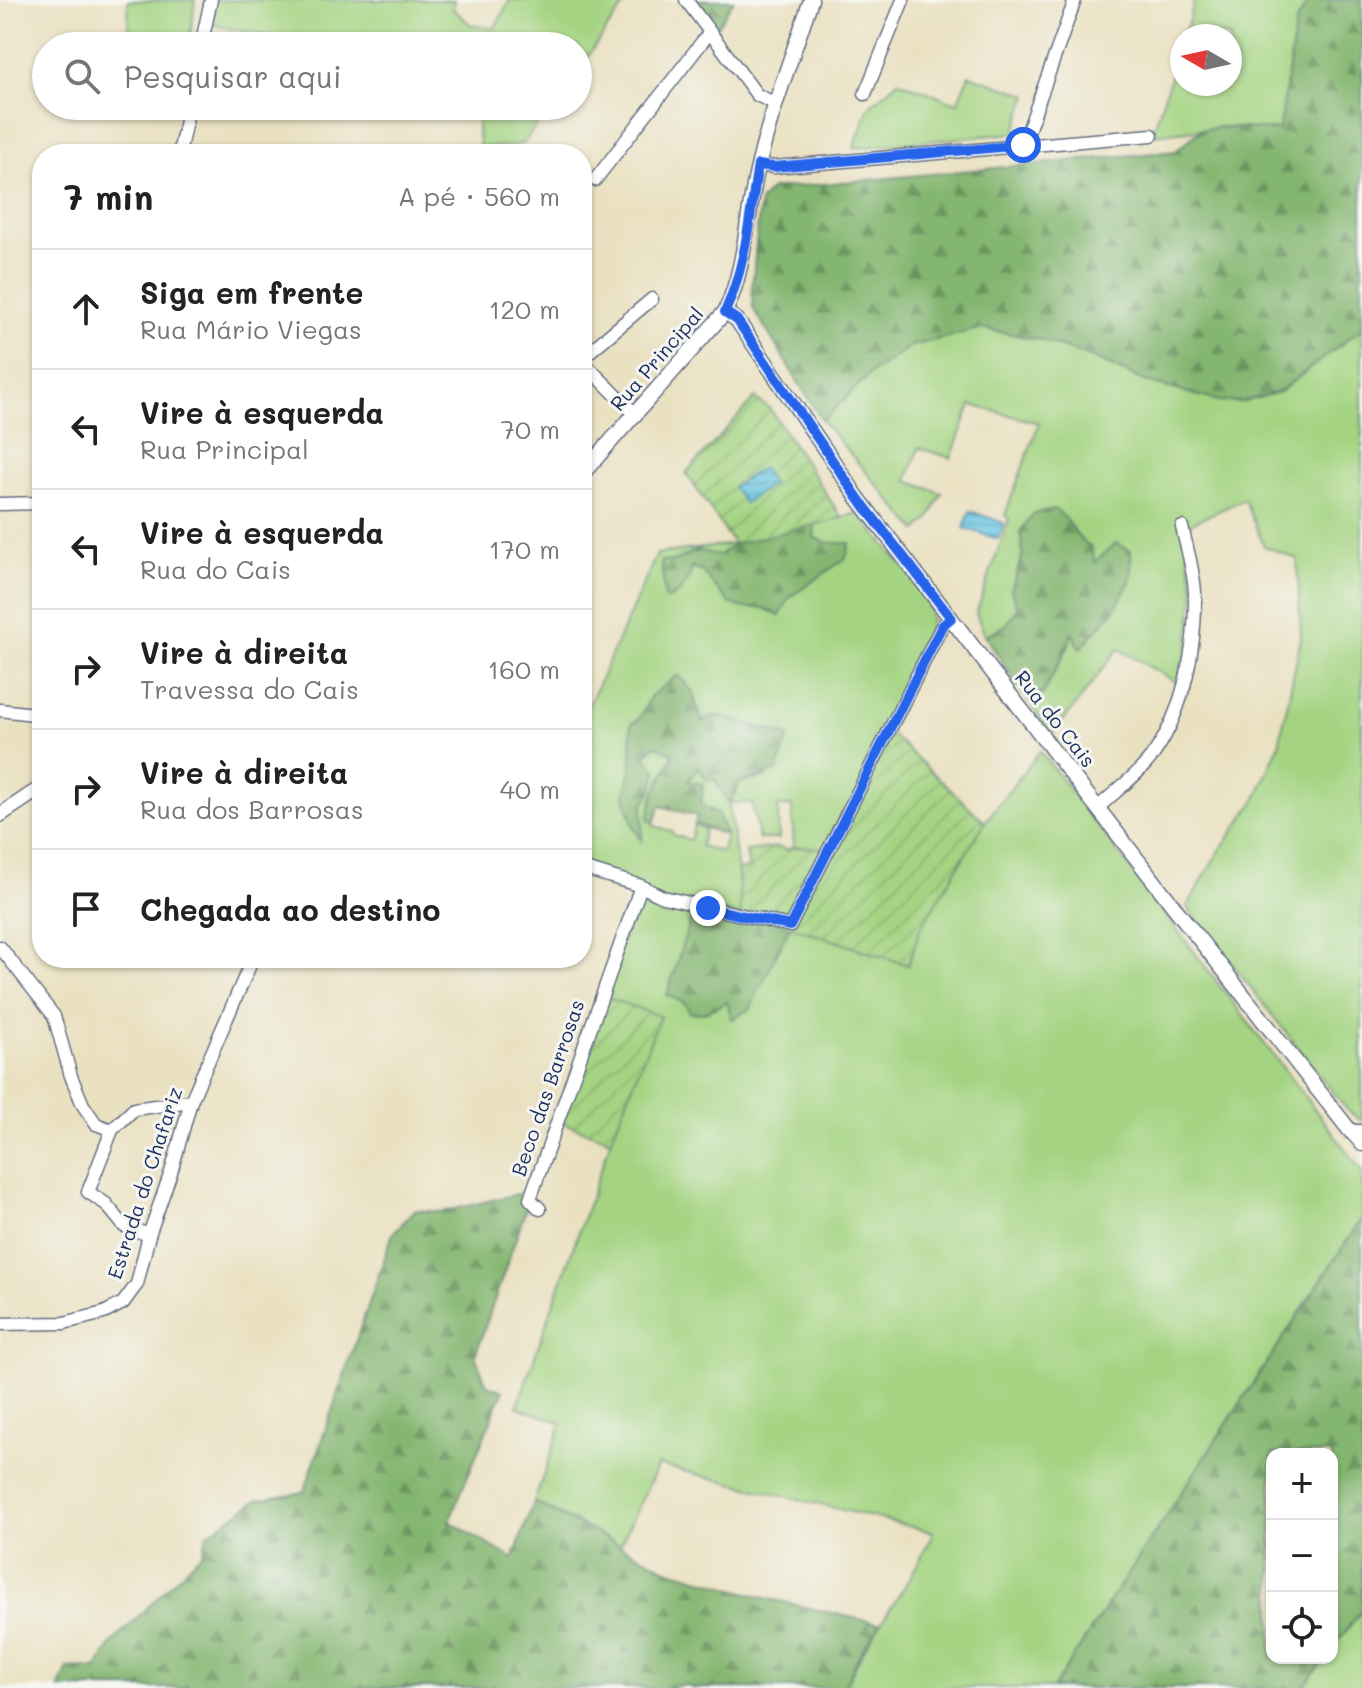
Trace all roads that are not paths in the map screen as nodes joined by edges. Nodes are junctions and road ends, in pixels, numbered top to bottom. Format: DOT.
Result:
graph roads {
  1 [pos="199,0"];
  2 [pos="211,0"];
  3 [pos="686,0"];
  4 [pos="811,0"];
  5 [pos="903,0"];
  6 [pos="1075,0"];
  7 [pos="206,25"];
  8 [pos="204,32"];
  9 [pos="709,33"];
  10 [pos="865,94"];
  11 [pos="776,104"];
  12 [pos="186,120"];
  13 [pos="1152,135"];
  14 [pos="181,144"];
  15 [pos="1023,145"];
  16 [pos="758,165"];
  17 [pos="595,180"];
  18 [pos="652,299"];
  19 [pos="725,312"];
  20 [pos="592,351"];
  21 [pos="592,370"];
  22 [pos="636,415"];
  23 [pos="592,463"];
  24 [pos="32,503"];
  25 [pos="0,504"];
  26 [pos="1182,527"];
  27 [pos="951,618"];
  28 [pos="0,710"];
  29 [pos="32,714"];
  30 [pos="32,794"];
  31 [pos="1098,808"];
  32 [pos="0,815"];
  33 [pos="592,871"];
  34 [pos="641,886"];
  35 [pos="0,947"];
  36 [pos="249,968"];
  37 [pos="191,1101"];
  38 [pos="112,1130"];
  39 [pos="1357,1132"];
  40 [pos="1362,1145"];
  41 [pos="540,1209"];
  42 [pos="149,1235"];
  43 [pos="0,1324"];
  1 -- 7 [label="street"];
  2 -- 7 [label="street"];
  3 -- 9 [label="street"];
  4 -- 11 [label="street, Rua Principal"];
  5 -- 10 [label="street"];
  6 -- 15 [label="street"];
  7 -- 8 [label="street"];
  9 -- 11 [label="street"];
  9 -- 17 [label="street"];
  11 -- 16 [label="street, Rua Principal"];
  12 -- 14 [label="street"];
  13 -- 15 [label="street"];
  15 -- 16 [label="street"];
  16 -- 19 [label="street, Rua Principal"];
  18 -- 20 [label="street"];
  19 -- 22 [label="street, Rua Principal"];
  19 -- 27 [label="street, Rua do Cais"];
  21 -- 22 [label="street"];
  22 -- 23 [label="street, Rua Principal"];
  24 -- 25 [label="street"];
  26 -- 31 [label="street"];
  27 -- 31 [label="street, Rua do Cais"];
  27 -- 34 [label="street"];
  28 -- 29 [label="street"];
  30 -- 32 [label="street"];
  31 -- 39 [label="street, Rua do Cais"];
  33 -- 34 [label="street"];
  34 -- 41 [label="street, Beco das Barrosas"];
  35 -- 38 [label="street"];
  36 -- 37 [label="street, Estrada do Chafariz"];
  37 -- 38 [label="street"];
  37 -- 42 [label="street, Estrada do Chafariz"];
  38 -- 42 [label="street"];
  39 -- 40 [label="street, Rua do Cais"];
  42 -- 43 [label="street, Estrada do Chafariz"];
}
